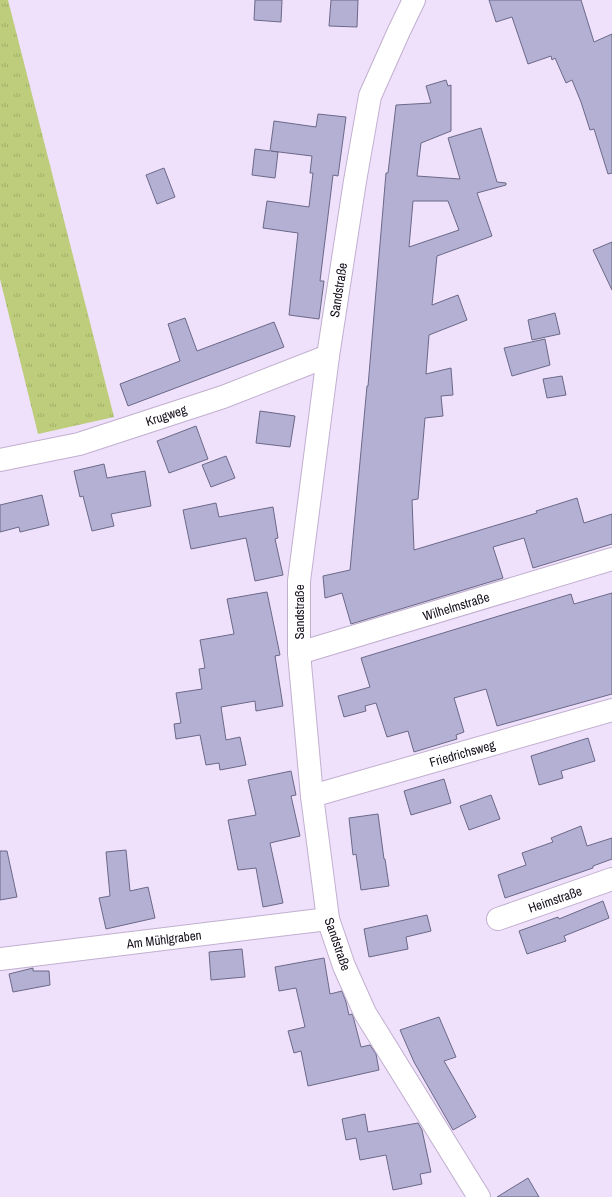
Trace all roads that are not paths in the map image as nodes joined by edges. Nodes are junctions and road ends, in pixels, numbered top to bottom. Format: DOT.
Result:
graph roads {
  1 [pos="414,0"];
  2 [pos="328,356"];
  3 [pos="0,460"];
  4 [pos="612,559"];
  5 [pos="299,653"];
  6 [pos="612,710"];
  7 [pos="312,796"];
  8 [pos="612,879"];
  9 [pos="498,918"];
  10 [pos="328,919"];
  11 [pos="0,959"];
  12 [pos="479,1197"];
  1 -- 2 [label="street, Sandstraße"];
  2 -- 3 [label="street, Krugweg"];
  2 -- 5 [label="street, Sandstraße"];
  4 -- 5 [label="street, Wilhelmstraße"];
  5 -- 7 [label="street, Sandstraße"];
  6 -- 7 [label="street, Friedrichsweg"];
  7 -- 10 [label="street, Sandstraße"];
  8 -- 9 [label="street, Heimstraße"];
  10 -- 11 [label="street, Am Mühlgraben"];
  10 -- 12 [label="street, Sandstraße"];
}
